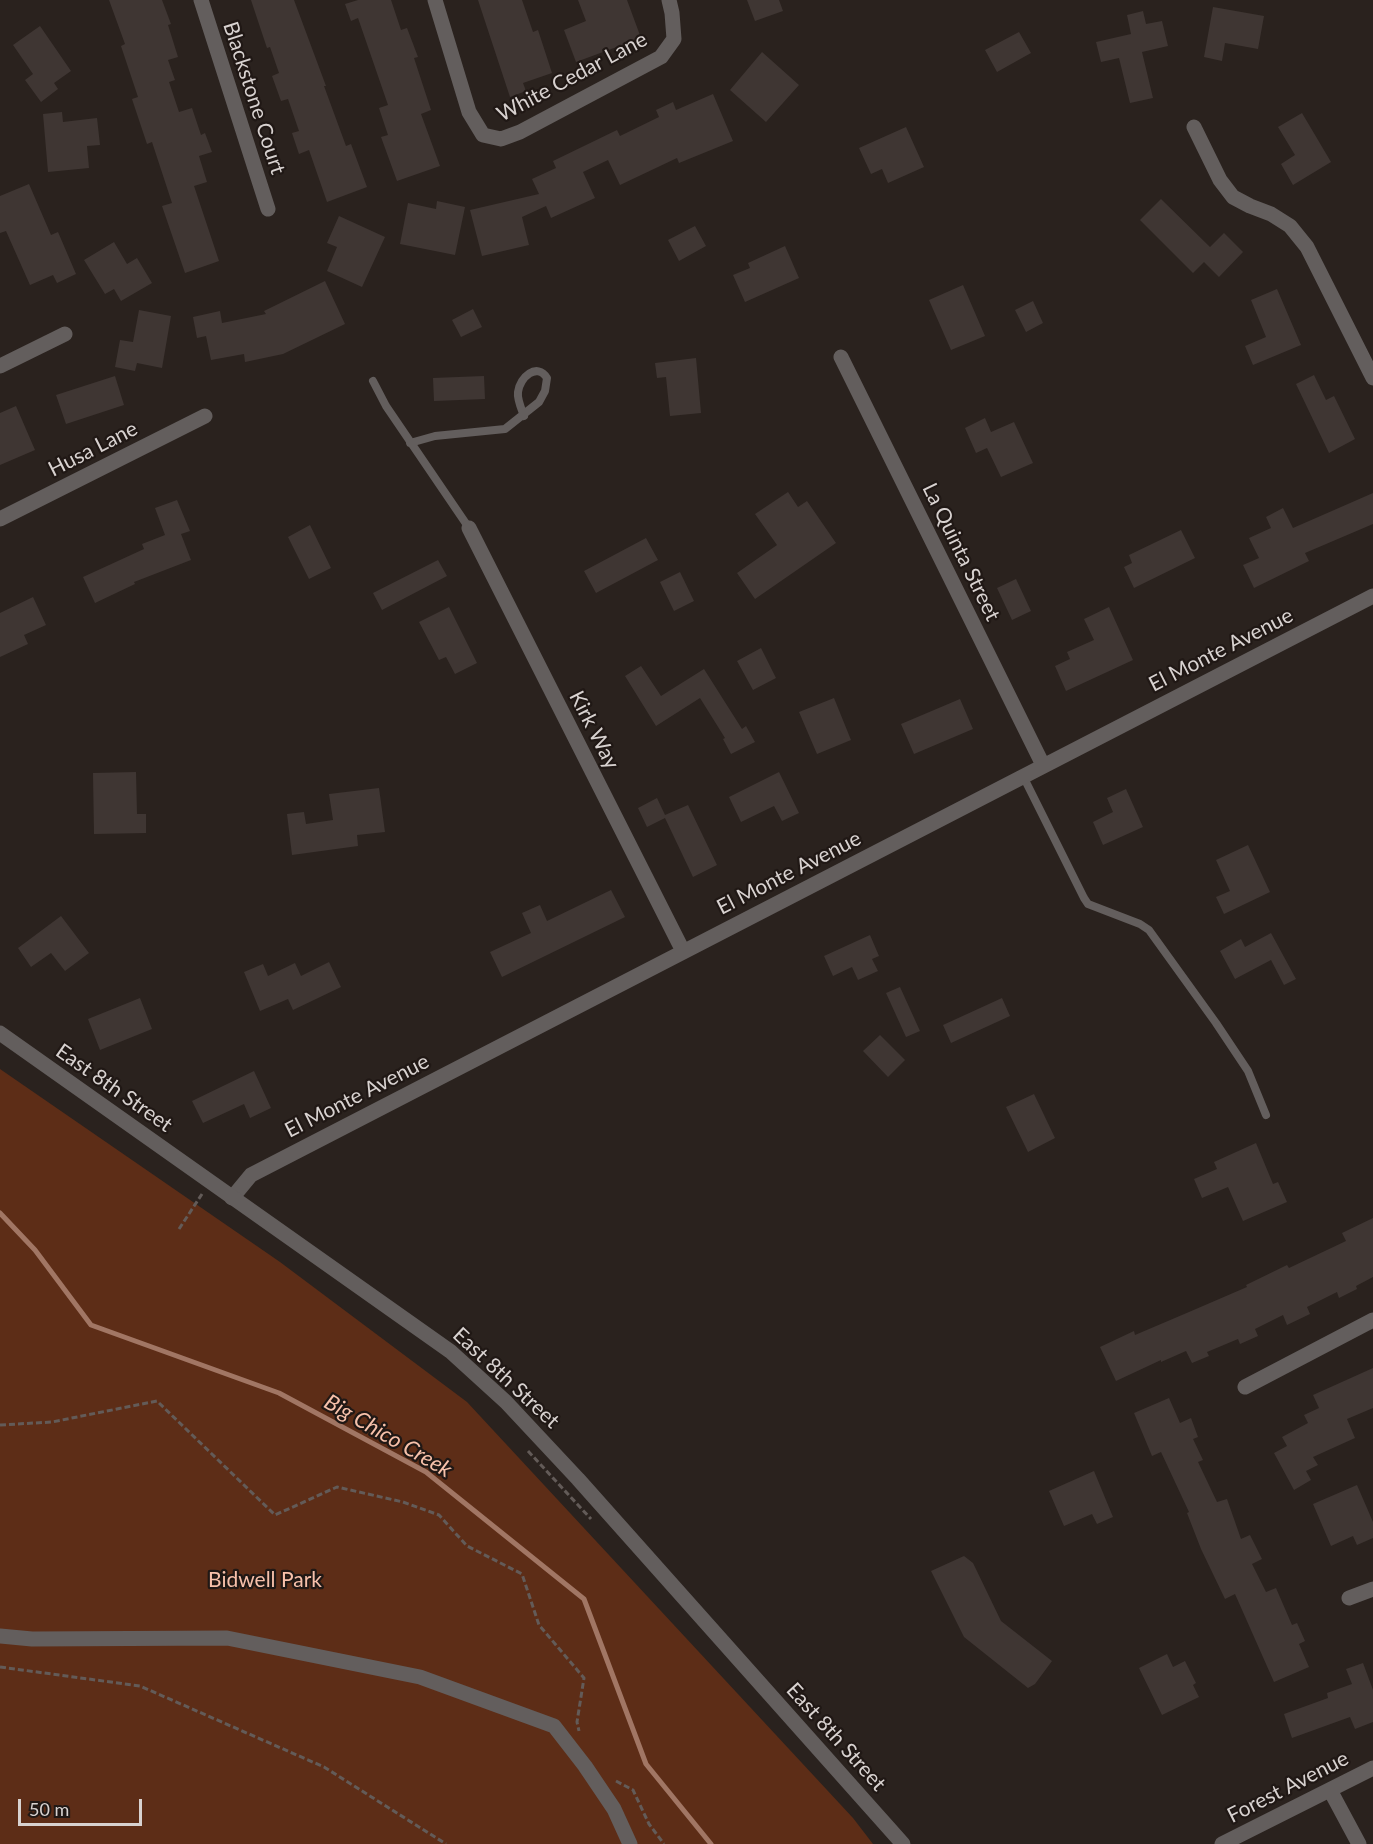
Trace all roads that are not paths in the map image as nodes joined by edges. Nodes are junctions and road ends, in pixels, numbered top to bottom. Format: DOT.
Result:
graph roads {
  1 [pos="201,0"];
  2 [pos="435,0"];
  3 [pos="669,0"];
  4 [pos="1194,127"];
  5 [pos="268,209"];
  6 [pos="65,334"];
  7 [pos="841,357"];
  8 [pos="0,366"];
  9 [pos="1373,378"];
  10 [pos="373,381"];
  11 [pos="205,416"];
  12 [pos="524,416"];
  13 [pos="411,443"];
  14 [pos="0,519"];
  15 [pos="469,528"];
  16 [pos="1373,596"];
  17 [pos="1043,765"];
  18 [pos="1023,776"];
  19 [pos="683,951"];
  20 [pos="0,1033"];
  21 [pos="1266,1115"];
  22 [pos="232,1198"];
  23 [pos="1373,1320"];
  24 [pos="1245,1387"];
  25 [pos="1373,1589"];
  26 [pos="1349,1598"];
  27 [pos="0,1636"];
  28 [pos="1373,1768"];
  29 [pos="1330,1790"];
  30 [pos="630,1844"];
  31 [pos="903,1844"];
  32 [pos="1222,1844"];
  33 [pos="1359,1844"];
  1 -- 5 [label="street, Blackstone Court"];
  2 -- 3 [label="street, White Cedar Lane"];
  4 -- 9 [label="street"];
  6 -- 8 [label="street"];
  7 -- 17 [label="street, La Quinta Street"];
  10 -- 13 [label="lane"];
  11 -- 14 [label="street, Husa Lane"];
  12 -- 12 [label="lane"];
  12 -- 13 [label="lane"];
  13 -- 15 [label="lane"];
  15 -- 19 [label="street, Kirk Way"];
  16 -- 17 [label="street, El Monte Avenue"];
  17 -- 18 [label="street, El Monte Avenue"];
  18 -- 19 [label="street, El Monte Avenue"];
  18 -- 21 [label="lane"];
  19 -- 22 [label="street, El Monte Avenue"];
  20 -- 22 [label="street, East 8th Street"];
  22 -- 31 [label="street, East 8th Street"];
  23 -- 24 [label="street"];
  25 -- 26 [label="street"];
  27 -- 30 [label="street"];
  28 -- 29 [label="street, Forest Avenue"];
  29 -- 32 [label="street, Forest Avenue"];
  29 -- 33 [label="street"];
}
